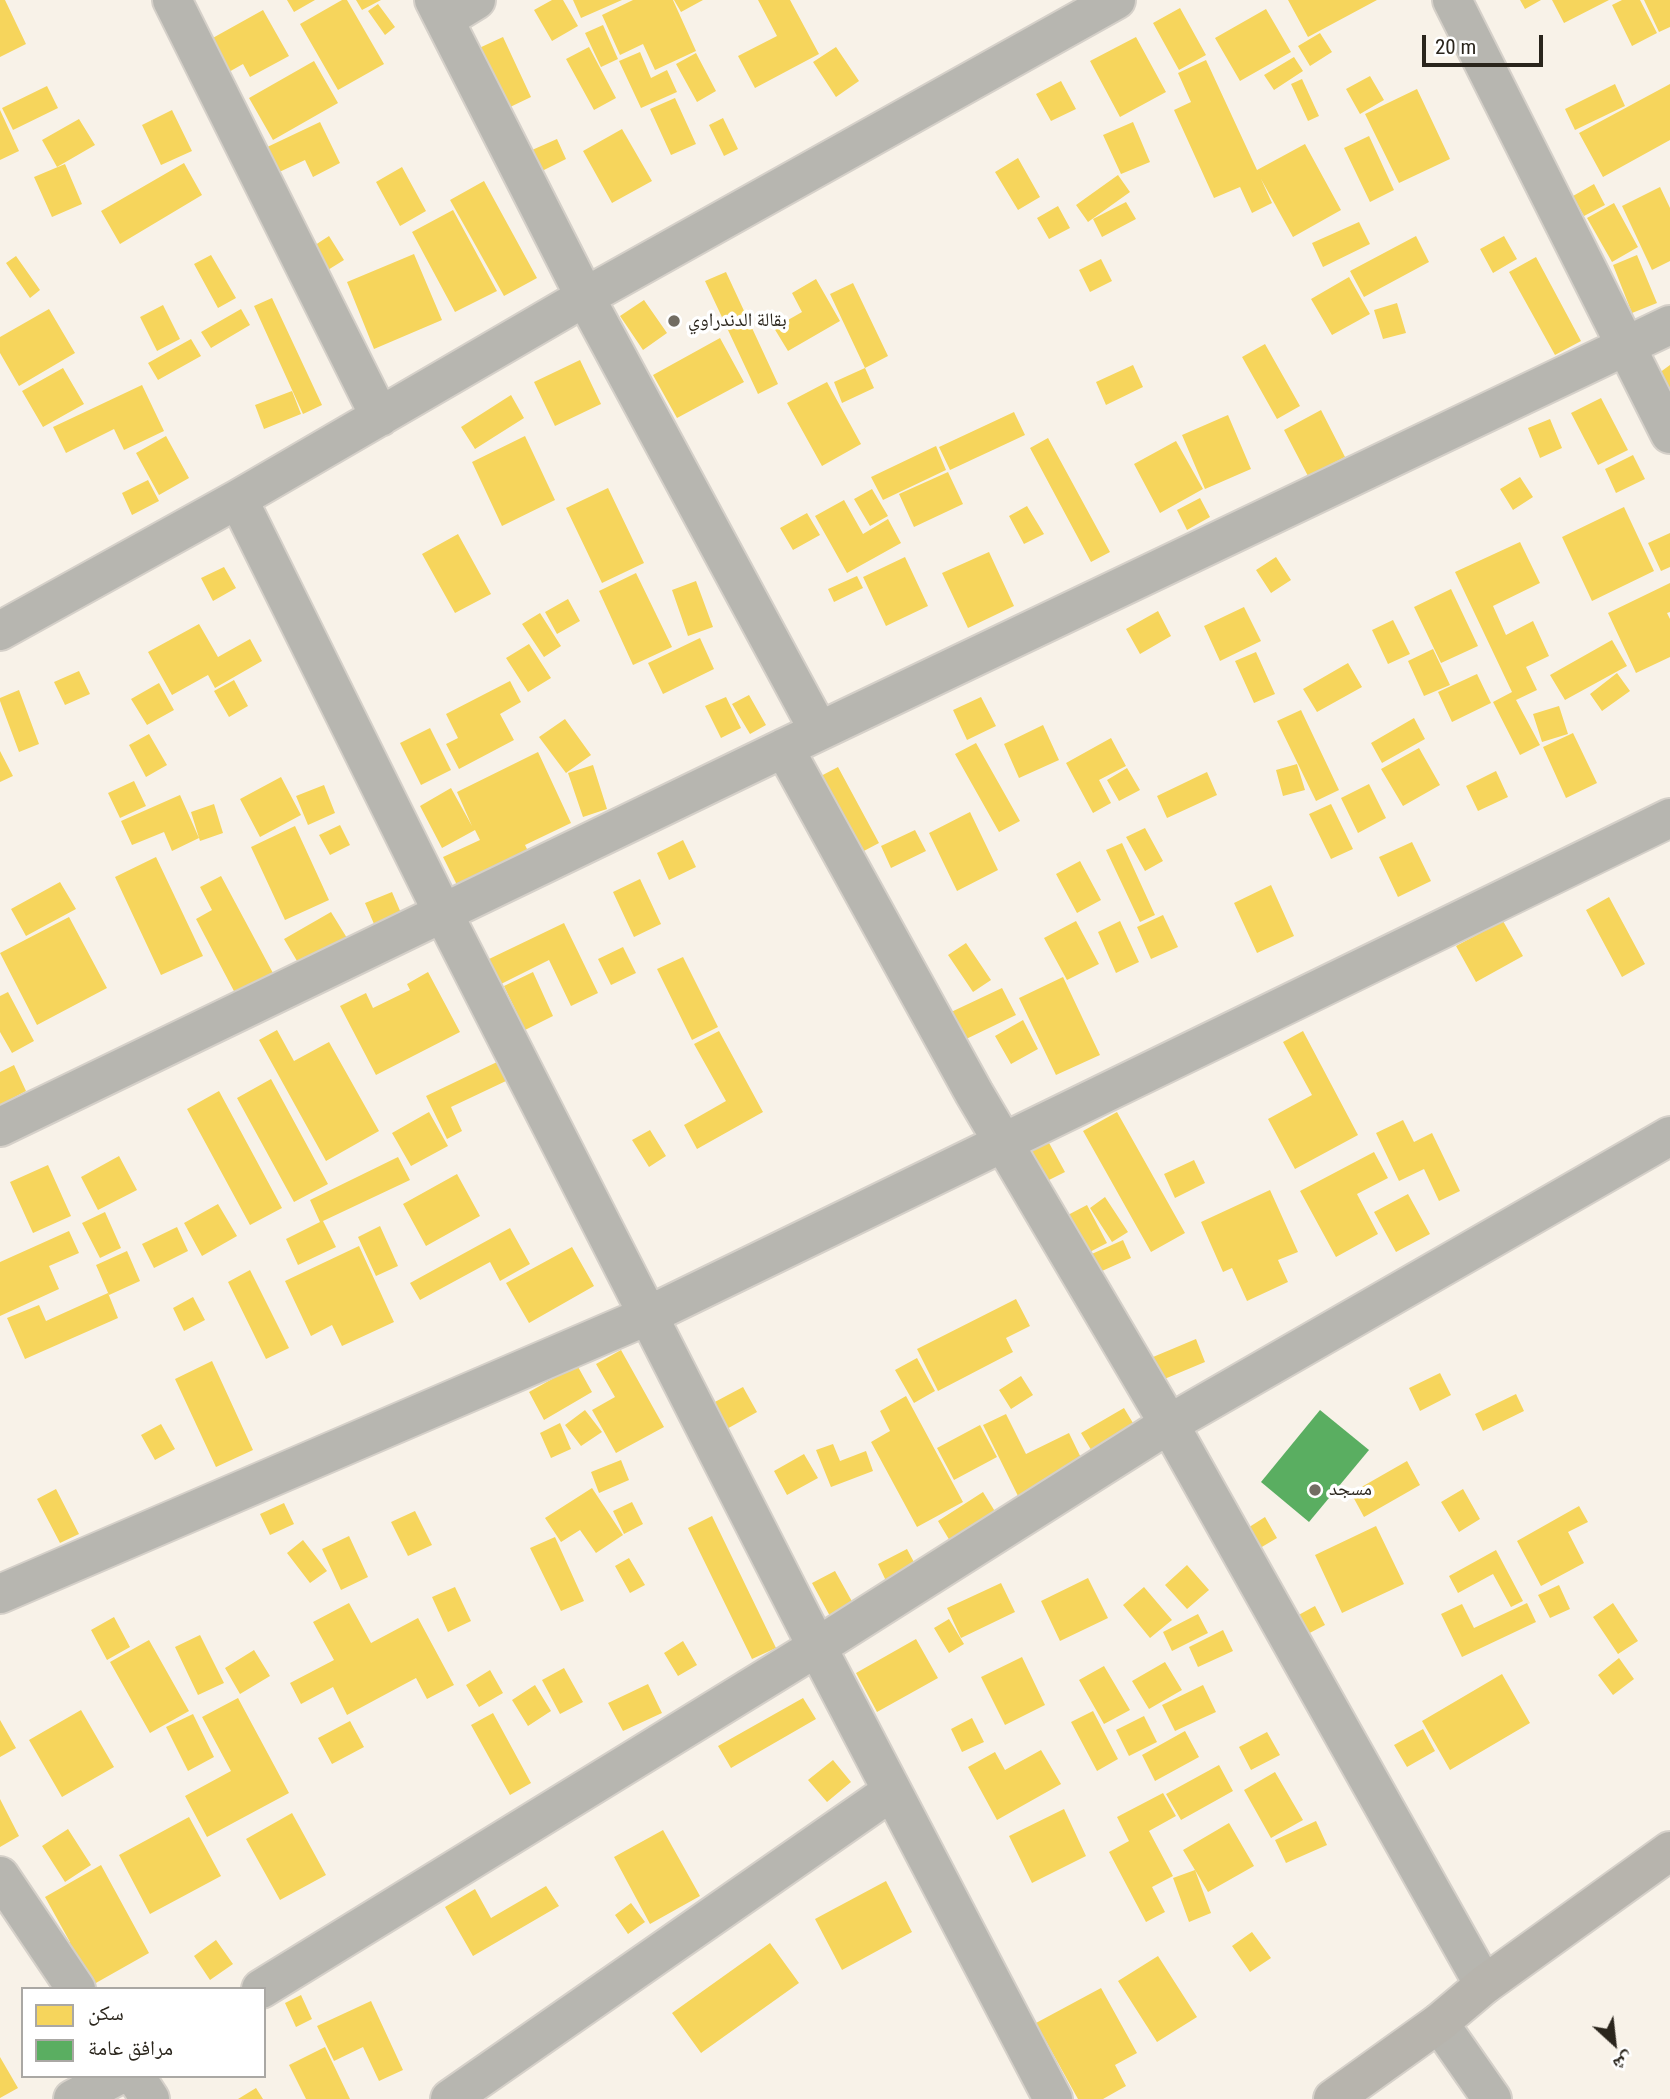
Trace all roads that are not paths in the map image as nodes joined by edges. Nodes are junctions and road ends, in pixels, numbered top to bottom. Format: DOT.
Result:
graph roads {
  1 [pos="172,0"];
  2 [pos="1116,0"];
  3 [pos="1452,0"];
  4 [pos="452,6"];
  5 [pos="585,297"];
  6 [pos="1670,325"];
  7 [pos="1625,347"];
  8 [pos="380,417"];
  9 [pos="1670,434"];
  10 [pos="238,499"];
  11 [pos="0,631"];
  12 [pos="819,731"];
  13 [pos="784,748"];
  14 [pos="1670,818"];
  15 [pos="443,913"];
  16 [pos="0,1127"];
  17 [pos="1670,1136"];
  18 [pos="1003,1143"];
  19 [pos="649,1315"];
  20 [pos="1169,1424"];
  21 [pos="0,1594"];
  22 [pos="817,1647"];
  23 [pos="892,1790"];
  24 [pos="1670,1851"];
  25 [pos="0,1876"];
  26 [pos="1484,1985"];
  27 [pos="75,1987"];
  28 [pos="264,1987"];
  29 [pos="1439,2023"];
  30 [pos="113,2078"];
  31 [pos="136,2078"];
  32 [pos="73,2099"];
  33 [pos="150,2099"];
  34 [pos="450,2099"];
  35 [pos="1053,2099"];
  36 [pos="1333,2099"];
  37 [pos="1492,2099"];
  1 -- 8 [label="street"];
  2 -- 5 [label="street"];
  3 -- 7 [label="street"];
  4 -- 5 [label="street"];
  5 -- 8 [label="street"];
  5 -- 12 [label="street"];
  6 -- 7 [label="street"];
  7 -- 9 [label="street"];
  7 -- 12 [label="street"];
  8 -- 10 [label="street"];
  10 -- 11 [label="street"];
  10 -- 15 [label="street"];
  12 -- 13 [label="street"];
  13 -- 15 [label="street"];
  13 -- 18 [label="street"];
  14 -- 18 [label="street"];
  15 -- 16 [label="street"];
  15 -- 19 [label="street"];
  17 -- 20 [label="street"];
  18 -- 19 [label="street"];
  18 -- 20 [label="street"];
  19 -- 21 [label="street"];
  19 -- 22 [label="street"];
  20 -- 22 [label="street"];
  20 -- 26 [label="street"];
  22 -- 23 [label="street"];
  22 -- 28 [label="street"];
  23 -- 34 [label="street"];
  23 -- 35 [label="street"];
  24 -- 26 [label="street"];
  25 -- 27 [label="street"];
  26 -- 29 [label="street"];
  29 -- 36 [label="street"];
  29 -- 37 [label="street"];
  30 -- 32 [label="street"];
  31 -- 33 [label="street"];
}
